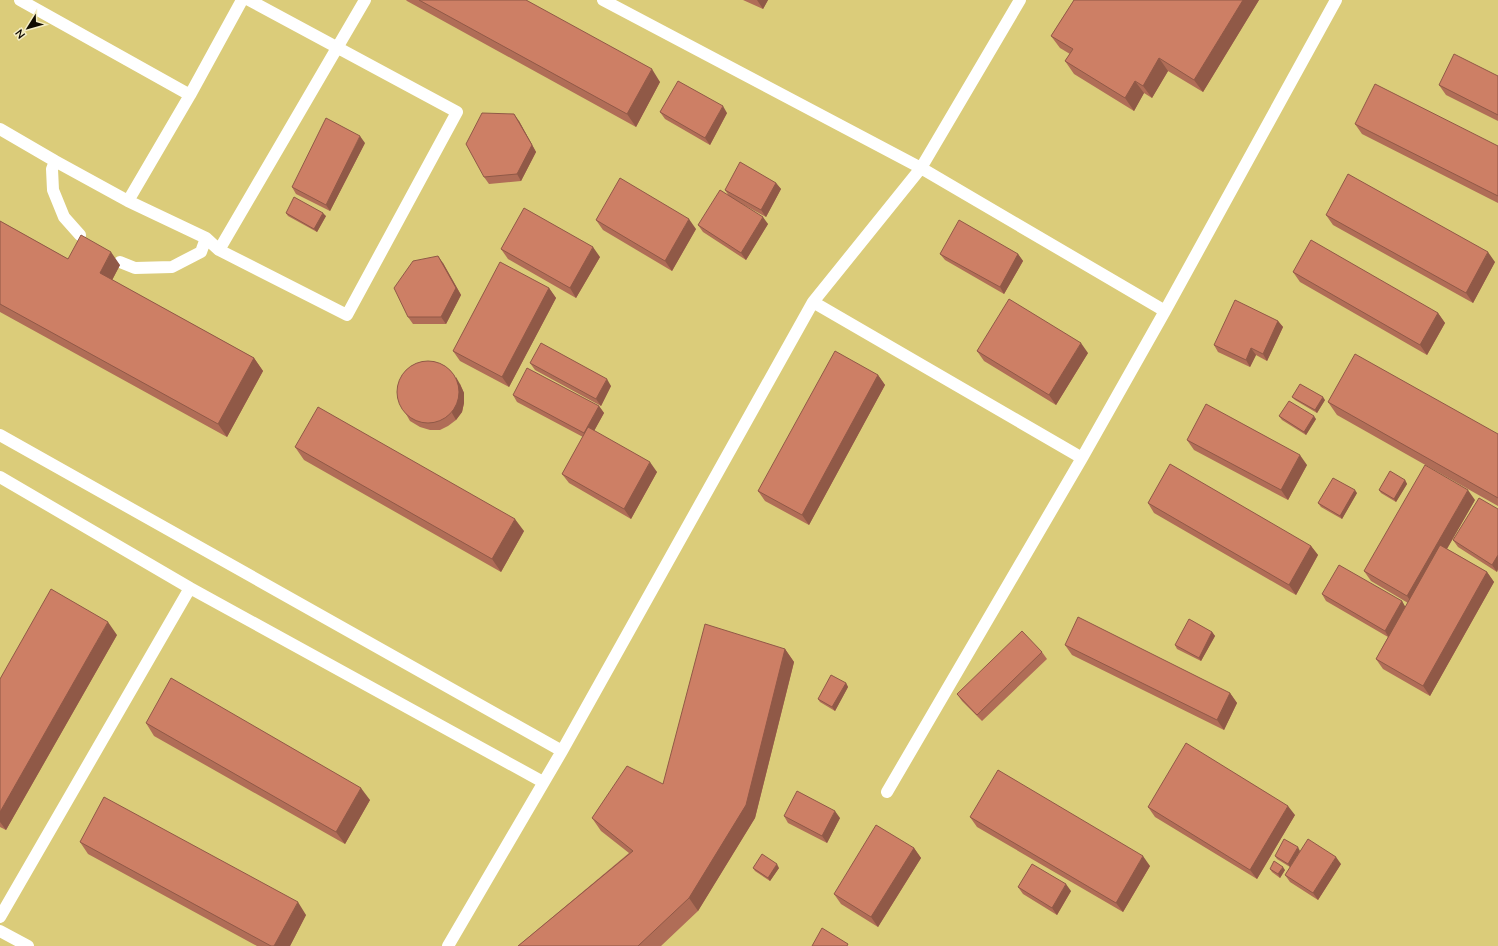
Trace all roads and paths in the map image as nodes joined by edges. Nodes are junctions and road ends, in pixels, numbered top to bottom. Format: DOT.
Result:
graph roads {
  1 [pos="20,0"];
  2 [pos="242,0"];
  3 [pos="249,0"];
  4 [pos="366,0"];
  5 [pos="603,0"];
  6 [pos="1020,0"];
  7 [pos="1336,0"];
  8 [pos="338,47"];
  9 [pos="190,95"];
  10 [pos="0,129"];
  11 [pos="55,161"];
  12 [pos="921,168"];
  13 [pos="128,201"];
  14 [pos="80,235"];
  15 [pos="206,238"];
  16 [pos="219,250"];
  17 [pos="120,262"];
  18 [pos="814,302"];
  19 [pos="1165,311"];
  20 [pos="0,435"];
  21 [pos="1082,458"];
  22 [pos="0,477"];
  23 [pos="190,588"];
  24 [pos="562,751"];
  25 [pos="543,782"];
  26 [pos="887,792"];
  27 [pos="0,917"];
  28 [pos="0,930"];
  29 [pos="28,946"];
  30 [pos="448,946"];
  1 -- 9 [label="lane"];
  2 -- 9 [label="lane"];
  3 -- 8 [label="lane"];
  4 -- 8 [label="lane"];
  5 -- 12 [label="lane"];
  6 -- 12 [label="lane"];
  7 -- 19 [label="lane"];
  8 -- 16 [label="lane"];
  8 -- 16 [label="lane"];
  9 -- 13 [label="lane"];
  10 -- 11 [label="lane"];
  11 -- 13 [label="lane"];
  11 -- 14 [label="lane"];
  12 -- 18 [label="lane"];
  12 -- 19 [label="lane"];
  13 -- 15 [label="lane"];
  15 -- 16 [label="lane"];
  15 -- 17 [label="lane"];
  18 -- 21 [label="lane"];
  18 -- 24 [label="lane"];
  19 -- 21 [label="lane"];
  20 -- 24 [label="lane"];
  21 -- 26 [label="lane"];
  22 -- 23 [label="lane"];
  23 -- 25 [label="lane"];
  23 -- 27 [label="lane"];
  24 -- 25 [label="lane"];
  25 -- 30 [label="lane"];
  28 -- 29 [label="lane"];
}
